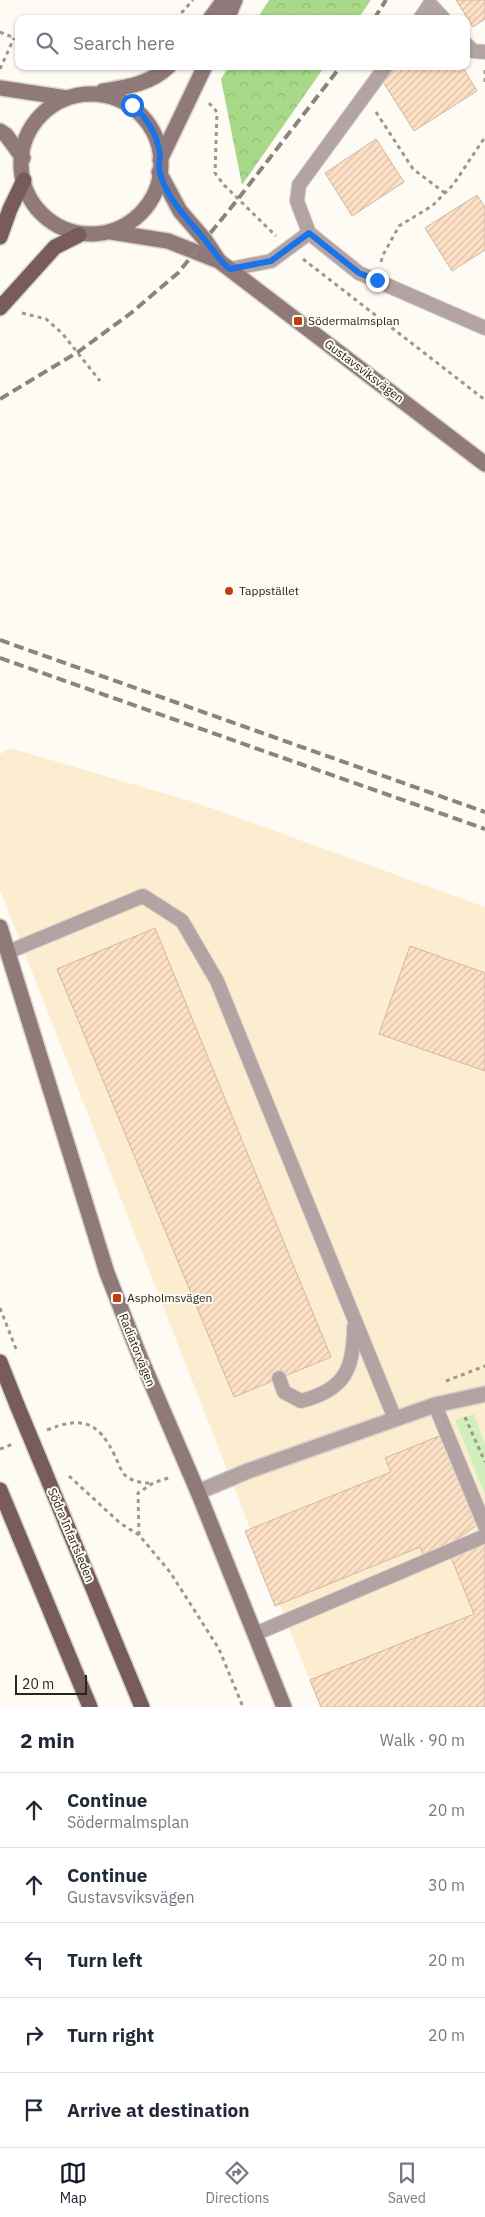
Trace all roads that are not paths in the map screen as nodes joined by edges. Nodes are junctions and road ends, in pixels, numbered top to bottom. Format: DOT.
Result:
graph roads {
  1 [pos="224,0"];
  2 [pos="235,0"];
  3 [pos="213,15"];
  4 [pos="229,15"];
  5 [pos="423,15"];
  6 [pos="440,15"];
  7 [pos="470,48"];
  8 [pos="485,52"];
  9 [pos="165,70"];
  10 [pos="203,70"];
  11 [pos="383,70"];
  12 [pos="0,88"];
  13 [pos="92,93"];
  14 [pos="67,98"];
  15 [pos="0,131"];
  16 [pos="23,158"];
  17 [pos="160,166"];
  18 [pos="24,180"];
  19 [pos="111,232"];
  20 [pos="309,233"];
  21 [pos="79,235"];
  22 [pos="0,237"];
  23 [pos="225,265"];
  24 [pos="1,308"];
  25 [pos="485,328"];
  26 [pos="485,464"];
  27 [pos="0,927"];
  28 [pos="8,952"];
  29 [pos="354,1318"];
  30 [pos="0,1362"];
  31 [pos="279,1378"];
  32 [pos="485,1394"];
  33 [pos="435,1405"];
  34 [pos="395,1419"];
  35 [pos="0,1491"];
  36 [pos="198,1492"];
  37 [pos="485,1526"];
  38 [pos="485,1536"];
  39 [pos="255,1634"];
  40 [pos="90,1707"];
  41 [pos="142,1707"];
  42 [pos="284,1707"];
  1 -- 3 [label="street"];
  2 -- 4 [label="street"];
  5 -- 6 [label="lane"];
  7 -- 8 [label="lane"];
  9 -- 13 [label="street"];
  10 -- 17 [label="street"];
  11 -- 20 [label="lane"];
  12 -- 14 [label="street"];
  13 -- 14 [label="street"];
  13 -- 17 [label="street"];
  14 -- 16 [label="street"];
  15 -- 16 [label="street"];
  16 -- 18 [label="street"];
  17 -- 19 [label="street"];
  17 -- 23 [label="street, Gustavsviksvägen"];
  18 -- 21 [label="street"];
  18 -- 22 [label="main road"];
  19 -- 21 [label="street"];
  19 -- 23 [label="street, Gustavsviksvägen"];
  20 -- 23 [label="lane"];
  20 -- 25 [label="lane"];
  21 -- 24 [label="main road"];
  23 -- 26 [label="street, Gustavsviksvägen"];
  27 -- 28 [label="street, Radiatorvägen"];
  28 -- 29 [label="lane"];
  28 -- 36 [label="street, Radiatorvägen"];
  29 -- 31 [label="lane"];
  29 -- 34 [label="lane"];
  30 -- 41 [label="main road, Södra Infartsleden, bridge"];
  32 -- 33 [label="street"];
  33 -- 34 [label="street"];
  33 -- 37 [label="lane"];
  34 -- 36 [label="street"];
  35 -- 40 [label="main road"];
  36 -- 39 [label="street, Radiatorvägen"];
  38 -- 39 [label="lane"];
  39 -- 42 [label="street, Radiatorvägen"];
}
